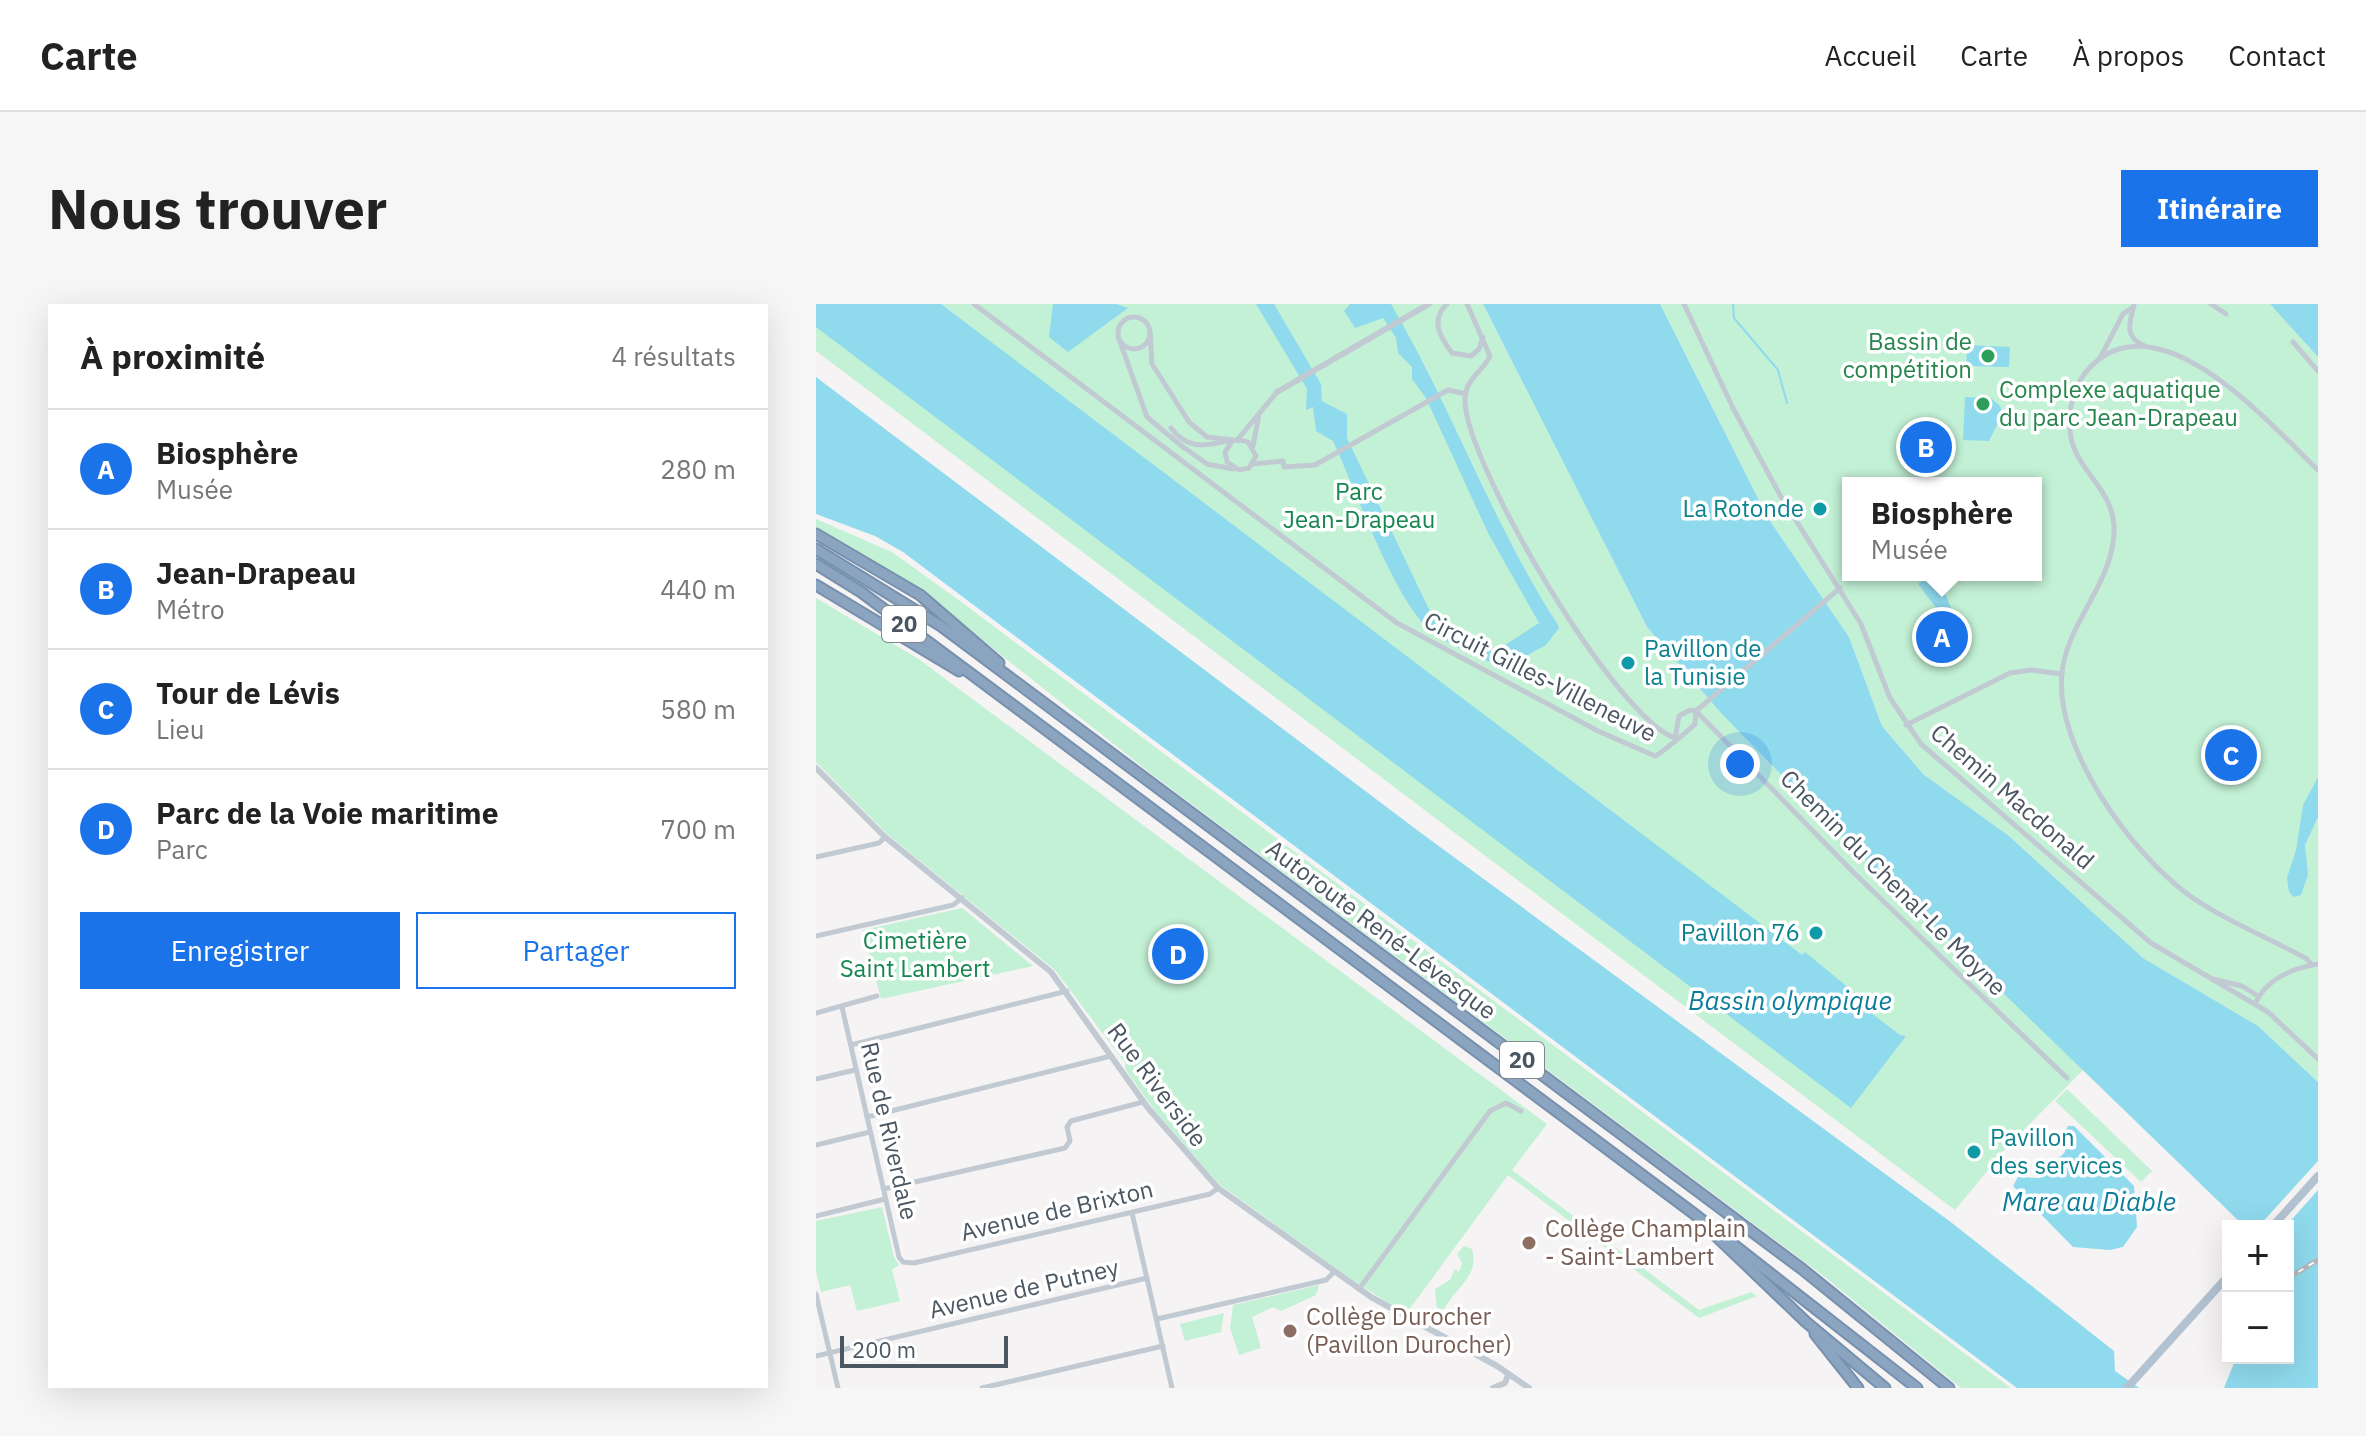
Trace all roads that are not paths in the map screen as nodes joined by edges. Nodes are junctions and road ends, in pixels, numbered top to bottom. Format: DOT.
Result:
graph roads {
  1 [pos="974,304"];
  2 [pos="1429,304"];
  3 [pos="1447,304"];
  4 [pos="1467,304"];
  5 [pos="1684,304"];
  6 [pos="2211,304"];
  7 [pos="2134,305"];
  8 [pos="2226,314"];
  9 [pos="1150,333"];
  10 [pos="1483,336"];
  11 [pos="1119,339"];
  12 [pos="2293,342"];
  13 [pos="2149,347"];
  14 [pos="2100,358"];
  15 [pos="2318,371"];
  16 [pos="1277,392"];
  17 [pos="1466,394"];
  18 [pos="1259,413"];
  19 [pos="1165,418"];
  20 [pos="1171,428"];
  21 [pos="1234,441"];
  22 [pos="1184,448"];
  23 [pos="1254,449"];
  24 [pos="1270,460"];
  25 [pos="1253,464"];
  26 [pos="1234,469"];
  27 [pos="2318,470"];
  28 [pos="816,534"];
  29 [pos="816,549"];
  30 [pos="816,564"];
  31 [pos="816,585"];
  32 [pos="1840,588"];
  33 [pos="2062,674"];
  34 [pos="990,688"];
  35 [pos="1033,695"];
  36 [pos="1699,709"];
  37 [pos="1906,725"];
  38 [pos="1675,738"];
  39 [pos="817,772"];
  40 [pos="885,837"];
  41 [pos="816,857"];
  42 [pos="962,898"];
  43 [pos="816,936"];
  44 [pos="2291,951"];
  45 [pos="2315,964"];
  46 [pos="2292,971"];
  47 [pos="2208,978"];
  48 [pos="2237,984"];
  49 [pos="1067,991"];
  50 [pos="2233,994"];
  51 [pos="877,996"];
  52 [pos="2258,996"];
  53 [pos="2255,1004"];
  54 [pos="842,1007"];
  55 [pos="816,1013"];
  56 [pos="851,1045"];
  57 [pos="1111,1056"];
  58 [pos="2318,1059"];
  59 [pos="855,1070"];
  60 [pos="2067,1078"];
  61 [pos="816,1079"];
  62 [pos="1143,1102"];
  63 [pos="1521,1111"];
  64 [pos="867,1117"];
  65 [pos="870,1132"];
  66 [pos="816,1145"];
  67 [pos="2318,1176"];
  68 [pos="1218,1188"];
  69 [pos="884,1189"];
  70 [pos="885,1199"];
  71 [pos="1132,1213"];
  72 [pos="1693,1213"];
  73 [pos="816,1216"];
  74 [pos="2278,1220"];
  75 [pos="903,1262"];
  76 [pos="1334,1272"];
  77 [pos="1147,1278"];
  78 [pos="2222,1283"];
  79 [pos="1359,1289"];
  80 [pos="816,1294"];
  81 [pos="1157,1319"];
  82 [pos="1806,1322"];
  83 [pos="1163,1346"];
  84 [pos="830,1353"];
  85 [pos="816,1356"];
  86 [pos="1508,1375"];
  87 [pos="838,1388"];
  88 [pos="982,1388"];
  89 [pos="1172,1388"];
  90 [pos="1493,1388"];
  91 [pos="1529,1388"];
  92 [pos="1858,1388"];
  93 [pos="1885,1388"];
  94 [pos="1917,1388"];
  95 [pos="1949,1388"];
  96 [pos="2127,1388"];
  1 -- 38 [label="street, Circuit Gilles-Villeneuve"];
  2 -- 16 [label="street"];
  3 -- 10 [label="street"];
  4 -- 10 [label="street"];
  5 -- 32 [label="street, Chemin Macdonald"];
  6 -- 8 [label="street"];
  7 -- 13 [label="street"];
  7 -- 14 [label="street"];
  9 -- 11 [label="street"];
  9 -- 11 [label="street"];
  9 -- 21 [label="street"];
  10 -- 17 [label="street"];
  11 -- 22 [label="street"];
  12 -- 15 [label="street"];
  13 -- 14 [label="street"];
  13 -- 27 [label="street"];
  14 -- 33 [label="street"];
  16 -- 18 [label="street"];
  17 -- 24 [label="street"];
  17 -- 38 [label="street, Circuit Gilles-Villeneuve"];
  18 -- 21 [label="street"];
  18 -- 23 [label="street"];
  19 -- 20 [label="street"];
  20 -- 21 [label="street"];
  20 -- 22 [label="street"];
  21 -- 23 [label="street"];
  21 -- 26 [label="street"];
  22 -- 26 [label="street"];
  23 -- 24 [label="street"];
  23 -- 25 [label="street"];
  24 -- 25 [label="street"];
  25 -- 26 [label="street"];
  28 -- 35 [label="highway"];
  29 -- 35 [label="highway, Autoroute René-Lévesque / 20"];
  30 -- 34 [label="highway, Autoroute René-Lévesque / 20"];
  31 -- 34 [label="highway"];
  32 -- 36 [label="street"];
  32 -- 37 [label="street, Chemin Macdonald"];
  33 -- 37 [label="street"];
  33 -- 44 [label="street"];
  34 -- 72 [label="highway, Autoroute René-Lévesque / 20"];
  35 -- 95 [label="highway, Autoroute René-Lévesque / 20"];
  36 -- 38 [label="street"];
  36 -- 38 [label="street"];
  36 -- 60 [label="street, Chemin du Chenal-Le Moyne"];
  37 -- 47 [label="street, Chemin Macdonald"];
  39 -- 40 [label="street, Rue Riverside"];
  40 -- 41 [label="street"];
  40 -- 42 [label="street, Rue Riverside"];
  42 -- 43 [label="street"];
  42 -- 49 [label="street, Rue Riverside"];
  44 -- 45 [label="street"];
  44 -- 46 [label="street"];
  45 -- 46 [label="street"];
  46 -- 52 [label="street"];
  47 -- 48 [label="street, Chemin Macdonald"];
  47 -- 50 [label="street, Chemin Macdonald"];
  48 -- 50 [label="street"];
  48 -- 52 [label="street, Chemin Macdonald"];
  49 -- 56 [label="street"];
  49 -- 57 [label="street, Rue Riverside"];
  50 -- 53 [label="street, Chemin Macdonald"];
  51 -- 54 [label="street"];
  52 -- 53 [label="street"];
  53 -- 58 [label="street, Chemin Macdonald"];
  54 -- 55 [label="street"];
  54 -- 56 [label="street, Rue de Riverdale"];
  56 -- 59 [label="street, Rue de Riverdale"];
  57 -- 62 [label="street, Rue Riverside"];
  57 -- 64 [label="street"];
  59 -- 61 [label="street"];
  59 -- 64 [label="street, Rue de Riverdale"];
  62 -- 68 [label="street, Rue Riverside"];
  62 -- 69 [label="street"];
  63 -- 79 [label="street"];
  64 -- 65 [label="street, Rue de Riverdale"];
  65 -- 66 [label="street"];
  65 -- 69 [label="street, Rue de Riverdale"];
  67 -- 74 [label="main road"];
  68 -- 71 [label="street, Avenue de Brixton"];
  68 -- 76 [label="street, Rue Riverside"];
  69 -- 70 [label="street, Rue de Riverdale"];
  70 -- 73 [label="street"];
  70 -- 75 [label="street, Rue de Riverdale"];
  71 -- 75 [label="street, Avenue de Brixton"];
  71 -- 77 [label="street"];
  72 -- 82 [label="highway"];
  72 -- 94 [label="highway, Autoroute René-Lévesque / 20"];
  76 -- 79 [label="street, Rue Riverside"];
  76 -- 81 [label="street"];
  77 -- 81 [label="street"];
  77 -- 84 [label="street, Avenue de Putney"];
  78 -- 96 [label="main road"];
  79 -- 86 [label="street, Rue Riverside"];
  80 -- 84 [label="street"];
  81 -- 83 [label="street"];
  82 -- 92 [label="highway"];
  82 -- 93 [label="highway"];
  83 -- 88 [label="street"];
  83 -- 89 [label="street"];
  84 -- 85 [label="street, Avenue de Putney"];
  84 -- 87 [label="street"];
  86 -- 90 [label="street"];
  86 -- 91 [label="street, Rue Riverside"];
}
